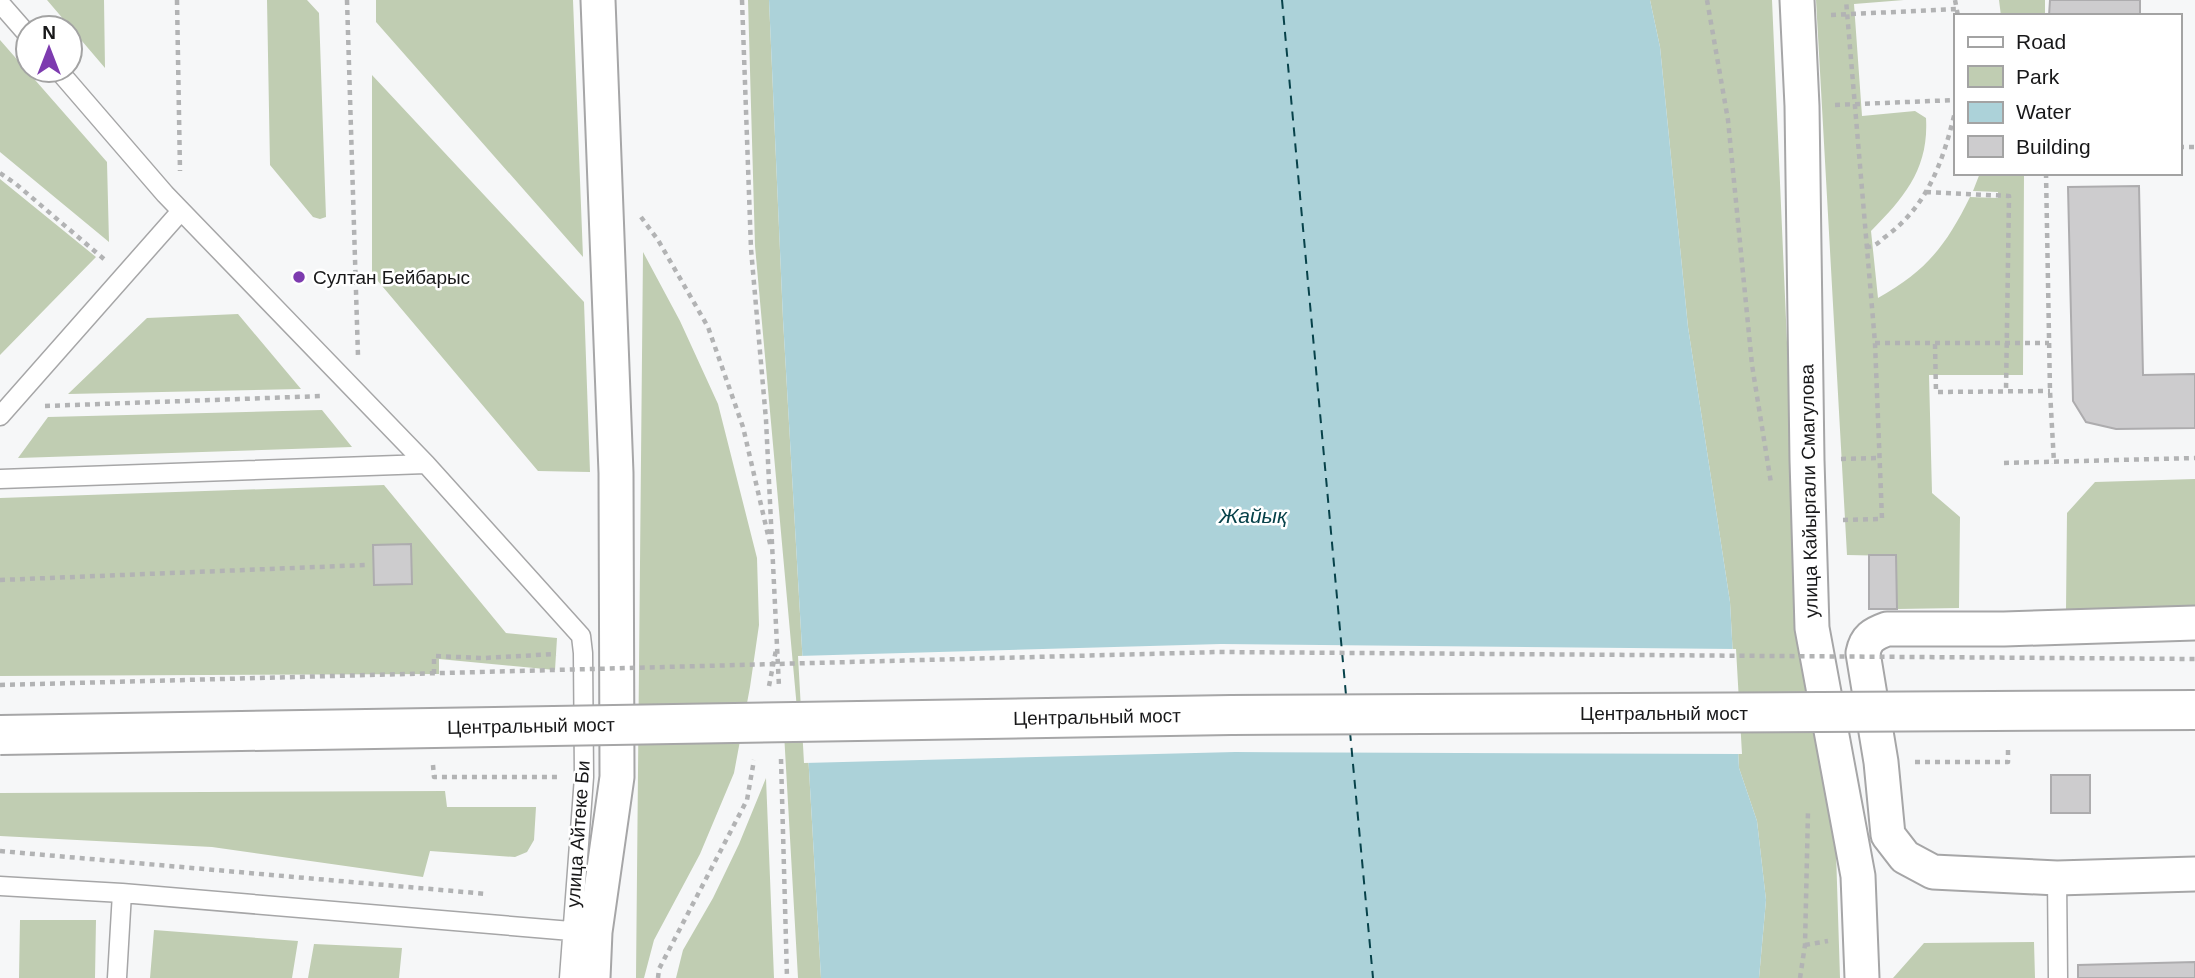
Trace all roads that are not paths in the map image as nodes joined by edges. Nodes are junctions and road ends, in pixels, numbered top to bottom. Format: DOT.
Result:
graph roads {
  1 [pos="598,0"];
  2 [pos="0,3"];
  3 [pos="1798,8"];
  4 [pos="14,19"];
  5 [pos="70,84"];
  6 [pos="181,211"];
  7 [pos="0,416"];
  8 [pos="426,464"];
  9 [pos="0,479"];
  10 [pos="2195,623"];
  11 [pos="2195,710"];
  12 [pos="0,735"];
  13 [pos="2195,874"];
  14 [pos="2057,878"];
  15 [pos="0,886"];
  16 [pos="122,893"];
  17 [pos="571,931"];
  18 [pos="117,978"];
  19 [pos="569,978"];
  20 [pos="593,978"];
  21 [pos="1862,978"];
  22 [pos="2058,978"];
  1 -- 20 [label="street"];
  2 -- 4 [label="lane"];
  3 -- 21 [label="street, улица Кайыргали Смагулова"];
  5 -- 6 [label="lane"];
  6 -- 7 [label="lane"];
  6 -- 8 [label="lane"];
  8 -- 9 [label="lane"];
  8 -- 17 [label="lane, улица Айтеке Би"];
  10 -- 14 [label="street"];
  11 -- 12 [label="main road, Центральный мост, bridge"];
  13 -- 14 [label="street"];
  14 -- 22 [label="lane"];
  15 -- 16 [label="lane"];
  16 -- 17 [label="lane"];
  16 -- 18 [label="lane"];
  17 -- 19 [label="lane, улица Айтеке Би"];
}
